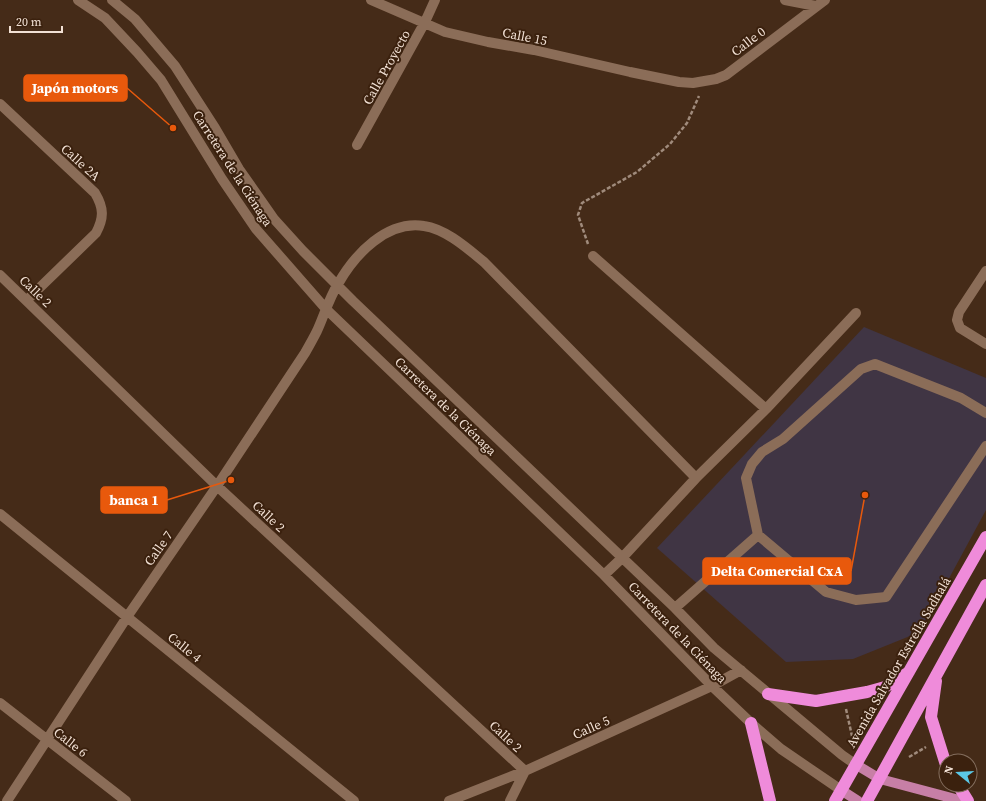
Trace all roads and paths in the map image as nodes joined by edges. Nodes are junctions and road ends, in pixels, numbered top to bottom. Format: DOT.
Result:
graph roads {
  1 [pos="78,0"];
  2 [pos="112,0"];
  3 [pos="371,0"];
  4 [pos="435,0"];
  5 [pos="785,0"];
  6 [pos="825,0"];
  7 [pos="816,6"];
  8 [pos="425,22"];
  9 [pos="679,82"];
  10 [pos="704,82"];
  11 [pos="0,104"];
  12 [pos="357,145"];
  13 [pos="586,240"];
  14 [pos="593,256"];
  15 [pos="986,271"];
  16 [pos="0,275"];
  17 [pos="337,284"];
  18 [pos="27,300"];
  19 [pos="326,309"];
  20 [pos="856,313"];
  21 [pos="986,344"];
  22 [pos="766,409"];
  23 [pos="986,413"];
  24 [pos="986,446"];
  25 [pos="696,478"];
  26 [pos="217,486"];
  27 [pos="0,514"];
  28 [pos="758,535"];
  29 [pos="986,537"];
  30 [pos="622,558"];
  31 [pos="604,575"];
  32 [pos="986,585"];
  33 [pos="675,608"];
  34 [pos="127,617"];
  35 [pos="741,670"];
  36 [pos="910,672"];
  37 [pos="937,673"];
  38 [pos="712,686"];
  39 [pos="768,694"];
  40 [pos="843,697"];
  41 [pos="0,703"];
  42 [pos="751,723"];
  43 [pos="852,736"];
  44 [pos="47,740"];
  45 [pos="937,740"];
  46 [pos="942,753"];
  47 [pos="909,757"];
  48 [pos="855,764"];
  49 [pos="525,771"];
  50 [pos="880,779"];
  51 [pos="841,790"];
  52 [pos="7,801"];
  53 [pos="126,801"];
  54 [pos="354,801"];
  55 [pos="449,801"];
  56 [pos="510,801"];
  57 [pos="770,801"];
  58 [pos="834,801"];
  59 [pos="858,801"];
  60 [pos="868,801"];
  61 [pos="963,801"];
  1 -- 19 [label="street, Carretera de la Ciénaga"];
  2 -- 17 [label="street, Carretera de la Ciénaga"];
  3 -- 8 [label="street, Calle 15"];
  4 -- 8 [label="street, Calle Proyecto"];
  5 -- 7 [label="street"];
  6 -- 7 [label="street, Calle 0"];
  7 -- 10 [label="street, Calle 0"];
  8 -- 9 [label="street, Calle 15"];
  8 -- 12 [label="street, Calle Proyecto"];
  9 -- 10 [label="street, Calle 0"];
  10 -- 13 [label="path"];
  11 -- 18 [label="street, Calle 2A"];
  14 -- 22 [label="street"];
  15 -- 21 [label="street"];
  16 -- 18 [label="street, Calle 2"];
  17 -- 19 [label="street, Calle 7"];
  17 -- 25 [label="street, Calle 7"];
  17 -- 30 [label="street, Carretera de la Ciénaga"];
  18 -- 26 [label="street, Calle 2"];
  19 -- 26 [label="street, Calle 7"];
  19 -- 31 [label="street, Carretera de la Ciénaga"];
  20 -- 22 [label="street"];
  22 -- 25 [label="street"];
  23 -- 28 [label="street"];
  24 -- 28 [label="street"];
  25 -- 30 [label="street"];
  26 -- 34 [label="street, Calle 7"];
  26 -- 49 [label="street, Calle 2"];
  27 -- 34 [label="street, Calle 4"];
  28 -- 33 [label="street"];
  29 -- 36 [label="highway, Avenida Salvador Estrella Sadhalá"];
  30 -- 31 [label="street"];
  30 -- 33 [label="street, Carretera de la Ciénaga"];
  31 -- 38 [label="street, Carretera de la Ciénaga"];
  32 -- 37 [label="highway"];
  33 -- 35 [label="street, Carretera de la Ciénaga"];
  34 -- 44 [label="street, Calle 7"];
  34 -- 54 [label="street, Calle 4"];
  35 -- 38 [label="street, Calle 5"];
  35 -- 39 [label="street, Carretera de la Ciénaga"];
  36 -- 40 [label="highway"];
  36 -- 48 [label="highway, Avenida Salvador Estrella Sadhalá"];
  37 -- 45 [label="highway"];
  37 -- 50 [label="highway"];
  38 -- 42 [label="street, Carretera de la Ciénaga"];
  38 -- 49 [label="street, Calle 5"];
  39 -- 40 [label="highway"];
  39 -- 48 [label="street, Carretera de la Ciénaga"];
  40 -- 43 [label="path"];
  41 -- 44 [label="street, Calle 6"];
  42 -- 51 [label="street, Carretera de la Ciénaga"];
  42 -- 57 [label="highway"];
  44 -- 52 [label="street, Calle 7"];
  44 -- 53 [label="street, Calle 6"];
  45 -- 46 [label="highway"];
  45 -- 47 [label="path"];
  48 -- 50 [label="main road"];
  48 -- 51 [label="highway, Avenida Salvador Estrella Sadhalá"];
  49 -- 55 [label="street, Calle 5"];
  49 -- 56 [label="street"];
  50 -- 60 [label="highway"];
  50 -- 61 [label="main road"];
  51 -- 58 [label="highway, Avenida Salvador Estrella Sadhalá"];
  51 -- 59 [label="main road"];
}
